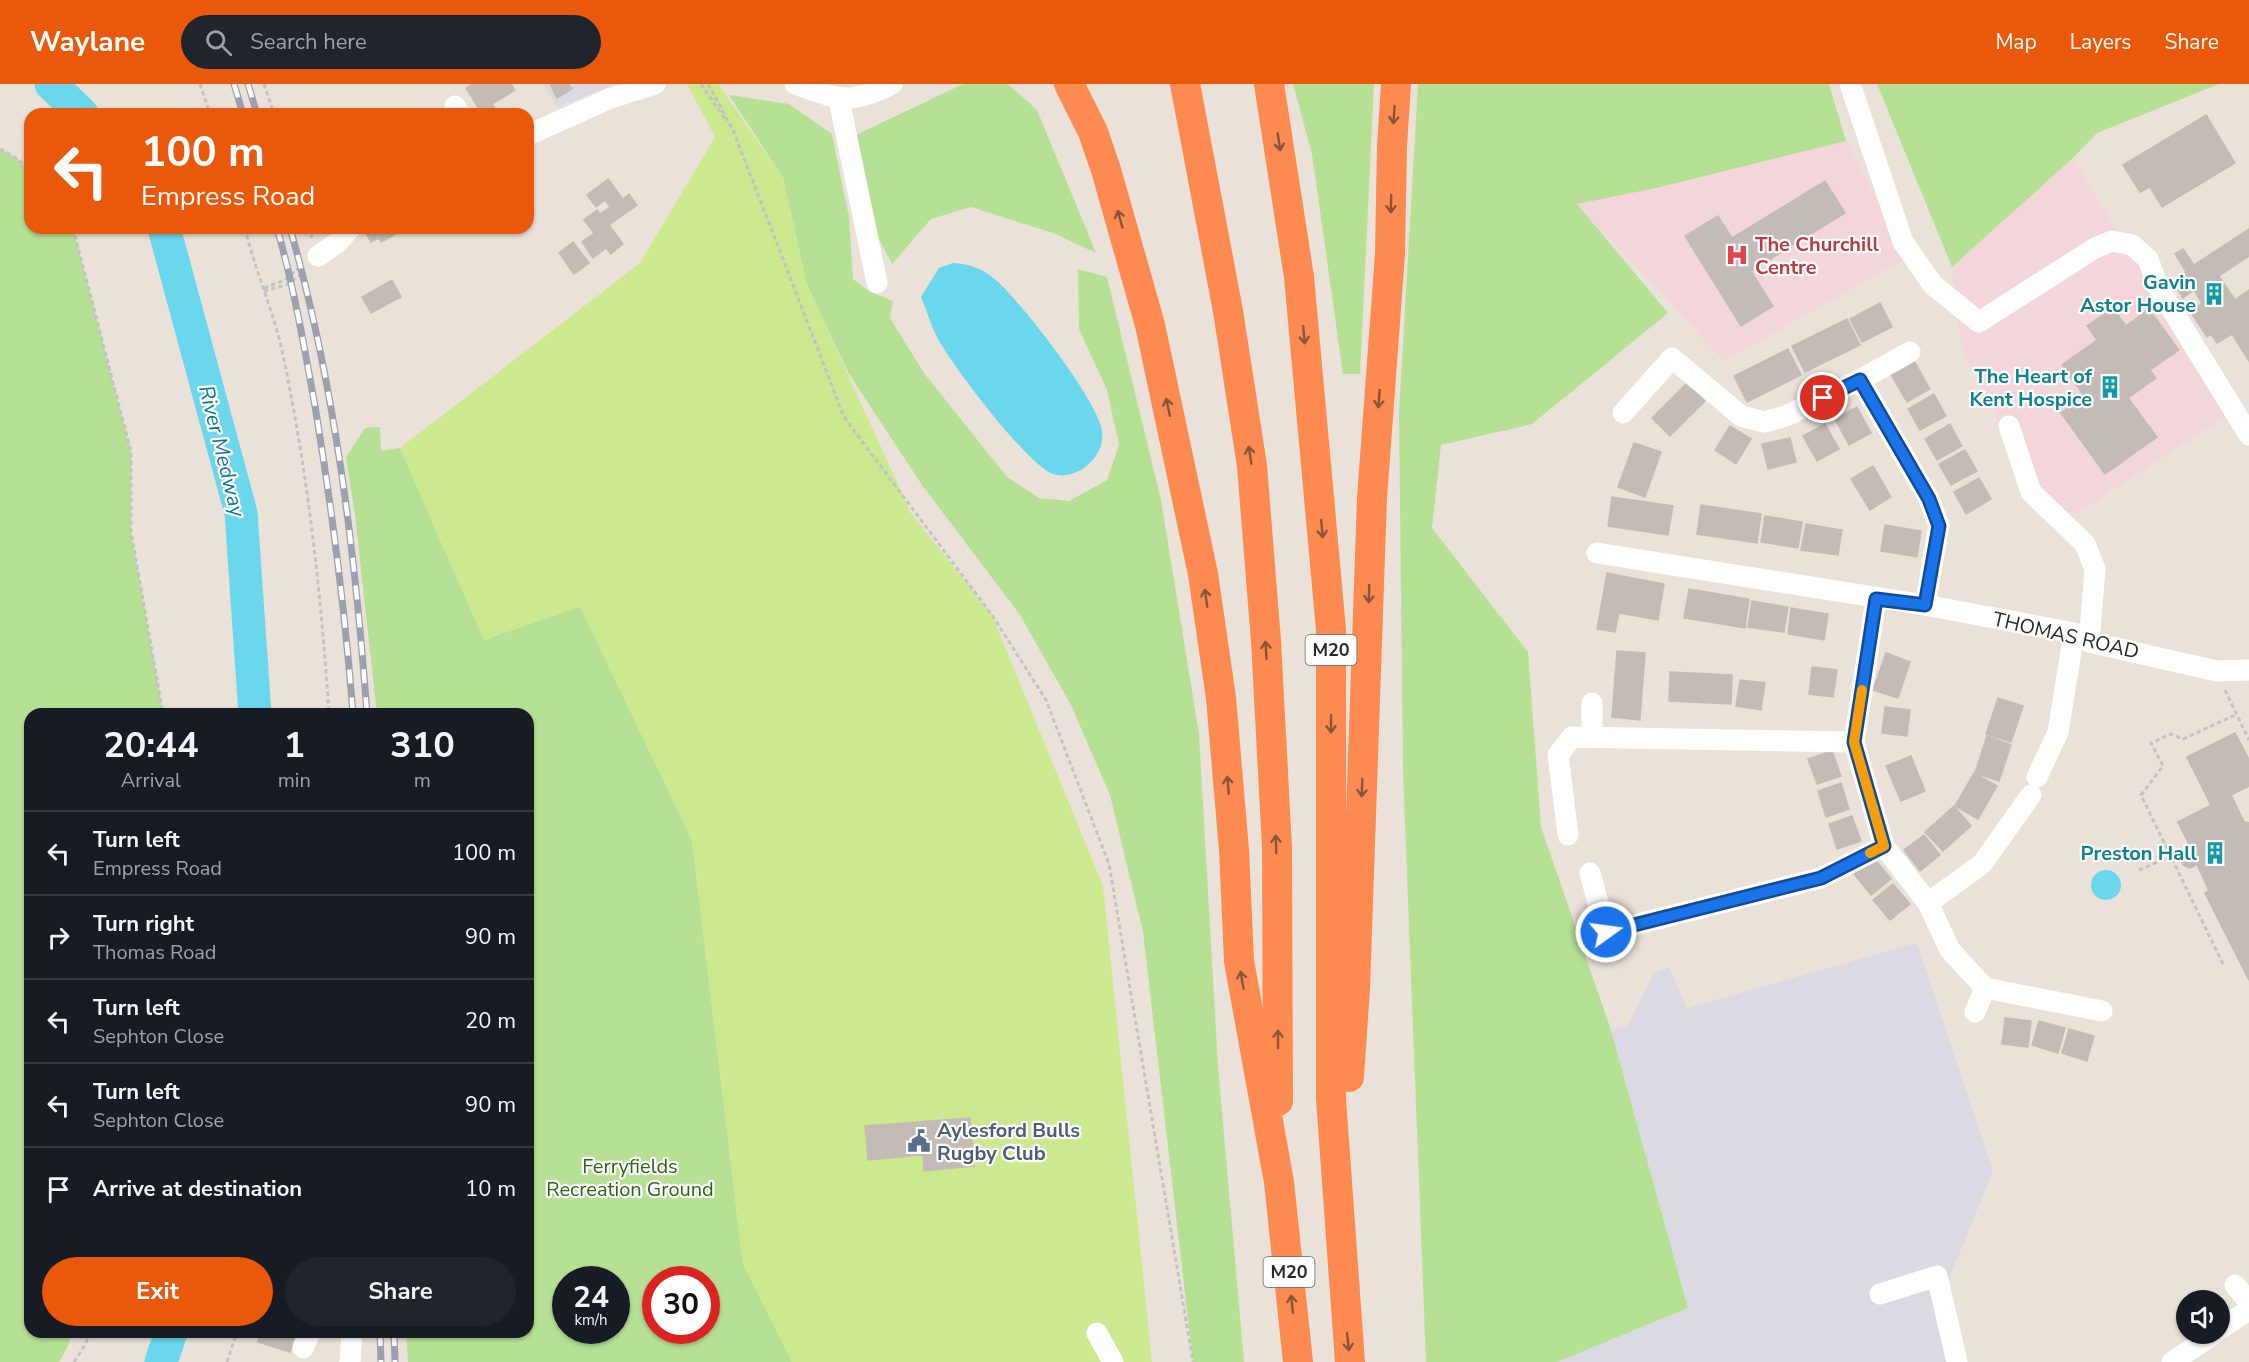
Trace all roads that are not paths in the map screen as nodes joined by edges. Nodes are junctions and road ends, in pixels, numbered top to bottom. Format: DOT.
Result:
graph roads {
  1 [pos="655,84"];
  2 [pos="795,84"];
  3 [pos="892,84"];
  4 [pos="1069,84"];
  5 [pos="1185,84"];
  6 [pos="1269,84"];
  7 [pos="1396,84"];
  8 [pos="1850,84"];
  9 [pos="839,100"];
  10 [pos="534,132"];
  11 [pos="345,234"];
  12 [pos="318,256"];
  13 [pos="877,283"];
  14 [pos="1910,352"];
  15 [pos="1860,380"];
  16 [pos="1623,413"];
  17 [pos="2009,426"];
  18 [pos="2249,435"];
  19 [pos="1597,553"];
  20 [pos="1876,599"];
  21 [pos="1925,605"];
  22 [pos="2081,638"];
  23 [pos="2249,670"];
  24 [pos="1592,703"];
  25 [pos="1593,737"];
  26 [pos="1854,742"];
  27 [pos="1568,835"];
  28 [pos="1884,846"];
  29 [pos="1590,873"];
  30 [pos="1928,903"];
  31 [pos="1985,988"];
  32 [pos="2102,1011"];
  33 [pos="1975,1012"];
  34 [pos="1279,1182"];
  35 [pos="1340,1220"];
  36 [pos="2235,1285"];
  37 [pos="1880,1294"];
  38 [pos="2249,1302"];
  39 [pos="2249,1310"];
  40 [pos="2230,1322"];
  41 [pos="1097,1333"];
  42 [pos="352,1338"];
  43 [pos="2199,1344"];
  44 [pos="350,1362"];
  45 [pos="1113,1362"];
  46 [pos="1298,1362"];
  47 [pos="1350,1362"];
  48 [pos="1957,1362"];
  49 [pos="2172,1362"];
  1 -- 10 [label="street"];
  2 -- 9 [label="street"];
  3 -- 9 [label="street"];
  34 -- 4 [label="highway, M20, one-way"];
  34 -- 5 [label="highway, M20, one-way"];
  6 -- 35 [label="highway, M20, one-way"];
  7 -- 35 [label="highway, M20, one-way"];
  8 -- 18 [label="street"];
  9 -- 13 [label="street"];
  11 -- 12 [label="street"];
  14 -- 15 [label="street"];
  15 -- 16 [label="street"];
  15 -- 21 [label="street"];
  17 -- 22 [label="street"];
  19 -- 20 [label="street, THOMAS ROAD"];
  20 -- 21 [label="street, THOMAS ROAD"];
  20 -- 26 [label="street"];
  21 -- 22 [label="street, THOMAS ROAD"];
  22 -- 23 [label="street, THOMAS ROAD"];
  22 -- 30 [label="street"];
  24 -- 25 [label="street"];
  25 -- 26 [label="street"];
  25 -- 27 [label="street"];
  26 -- 28 [label="street"];
  28 -- 29 [label="street"];
  28 -- 30 [label="street"];
  30 -- 31 [label="street"];
  31 -- 32 [label="street"];
  31 -- 33 [label="street"];
  46 -- 34 [label="highway, M20, one-way"];
  35 -- 47 [label="highway, M20, one-way"];
  36 -- 38 [label="street"];
  37 -- 48 [label="street"];
  39 -- 40 [label="street"];
  41 -- 45 [label="street"];
  42 -- 44 [label="street"];
  43 -- 49 [label="street"];
}
